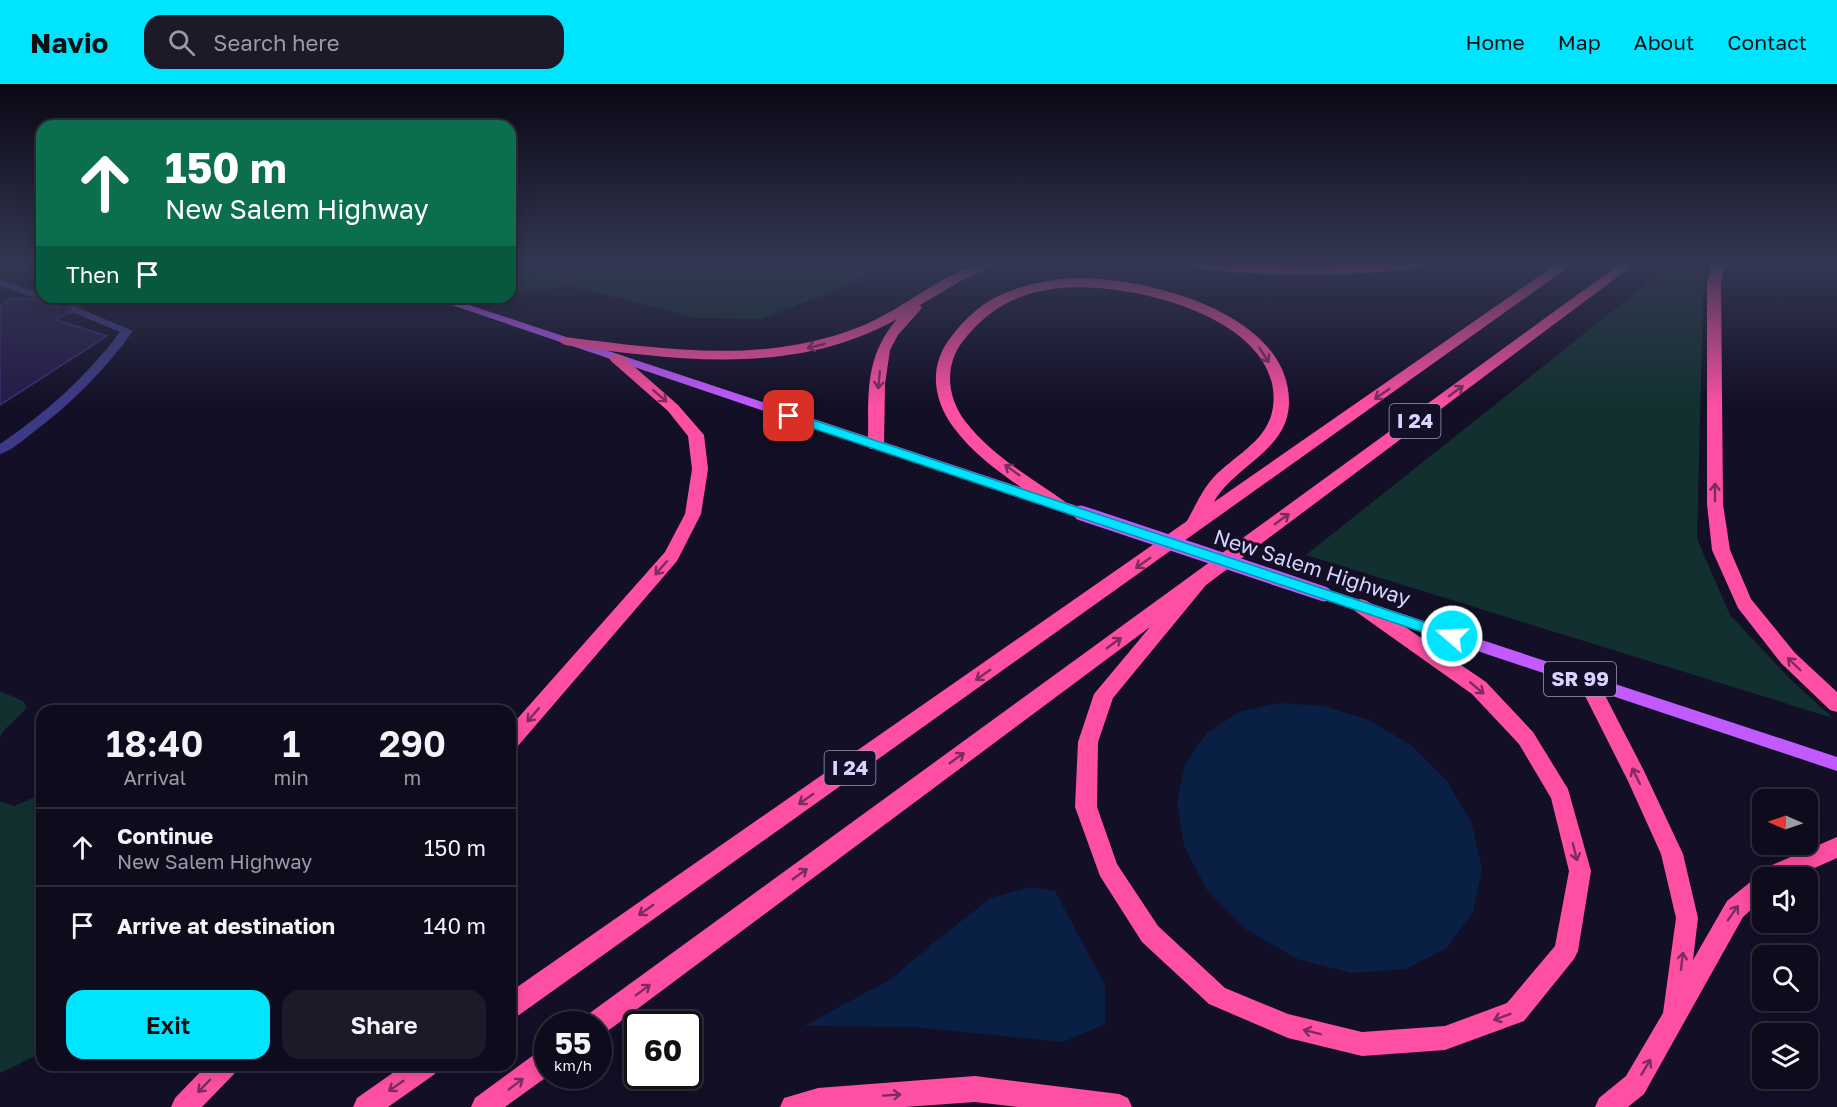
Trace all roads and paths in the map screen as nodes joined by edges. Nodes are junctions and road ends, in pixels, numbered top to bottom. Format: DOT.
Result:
graph roads {
  1 [pos="78,311"];
  2 [pos="475,311"];
  3 [pos="900,311"];
  4 [pos="912,311"];
  5 [pos="984,311"];
  6 [pos="1208,311"];
  7 [pos="1500,311"];
  8 [pos="1564,311"];
  9 [pos="1713,311"];
  10 [pos="565,341"];
  11 [pos="616,358"];
  12 [pos="876,445"];
  13 [pos="0,450"];
  14 [pos="1058,505"];
  15 [pos="1191,529"];
  16 [pos="1201,578"];
  17 [pos="1361,606"];
  18 [pos="1588,682"];
  19 [pos="1837,704"];
  20 [pos="516,734"];
  21 [pos="1837,764"];
  22 [pos="1837,848"];
  23 [pos="1792,867"];
  24 [pos="1752,895"];
  25 [pos="516,1002"];
  26 [pos="612,1012"];
  27 [pos="1674,1019"];
  28 [pos="534,1070"];
  29 [pos="219,1071"];
  30 [pos="417,1071"];
  31 [pos="184,1107"];
  32 [pos="366,1107"];
  33 [pos="484,1107"];
  34 [pos="793,1107"];
  35 [pos="1119,1107"];
  36 [pos="1608,1107"];
  1 -- 13 [label="street"];
  2 -- 10 [label="main road, SR 99"];
  3 -- 10 [label="highway, one-way"];
  4 -- 12 [label="highway, one-way"];
  14 -- 5 [label="highway, one-way"];
  6 -- 15 [label="highway, one-way"];
  7 -- 15 [label="highway, I 24, one-way"];
  16 -- 8 [label="highway, I 24, one-way"];
  19 -- 9 [label="highway, one-way"];
  10 -- 11 [label="main road, SR 99"];
  11 -- 12 [label="main road, SR 99"];
  11 -- 20 [label="highway, one-way"];
  12 -- 14 [label="main road, SR 99"];
  14 -- 17 [label="main road, New Salem Highway / SR 99, bridge"];
  15 -- 25 [label="highway, I 24, one-way"];
  17 -- 16 [label="highway, one-way"];
  26 -- 16 [label="highway, I 24, one-way"];
  17 -- 18 [label="main road, New Salem Highway / SR 99"];
  18 -- 21 [label="main road, New Salem Highway / SR 99"];
  27 -- 18 [label="highway, one-way"];
  22 -- 23 [label="highway"];
  27 -- 24 [label="highway, one-way"];
  36 -- 27 [label="highway, one-way"];
  33 -- 28 [label="highway, one-way"];
  29 -- 31 [label="highway, one-way"];
  30 -- 32 [label="highway, one-way"];
  34 -- 35 [label="highway, one-way"];
}
